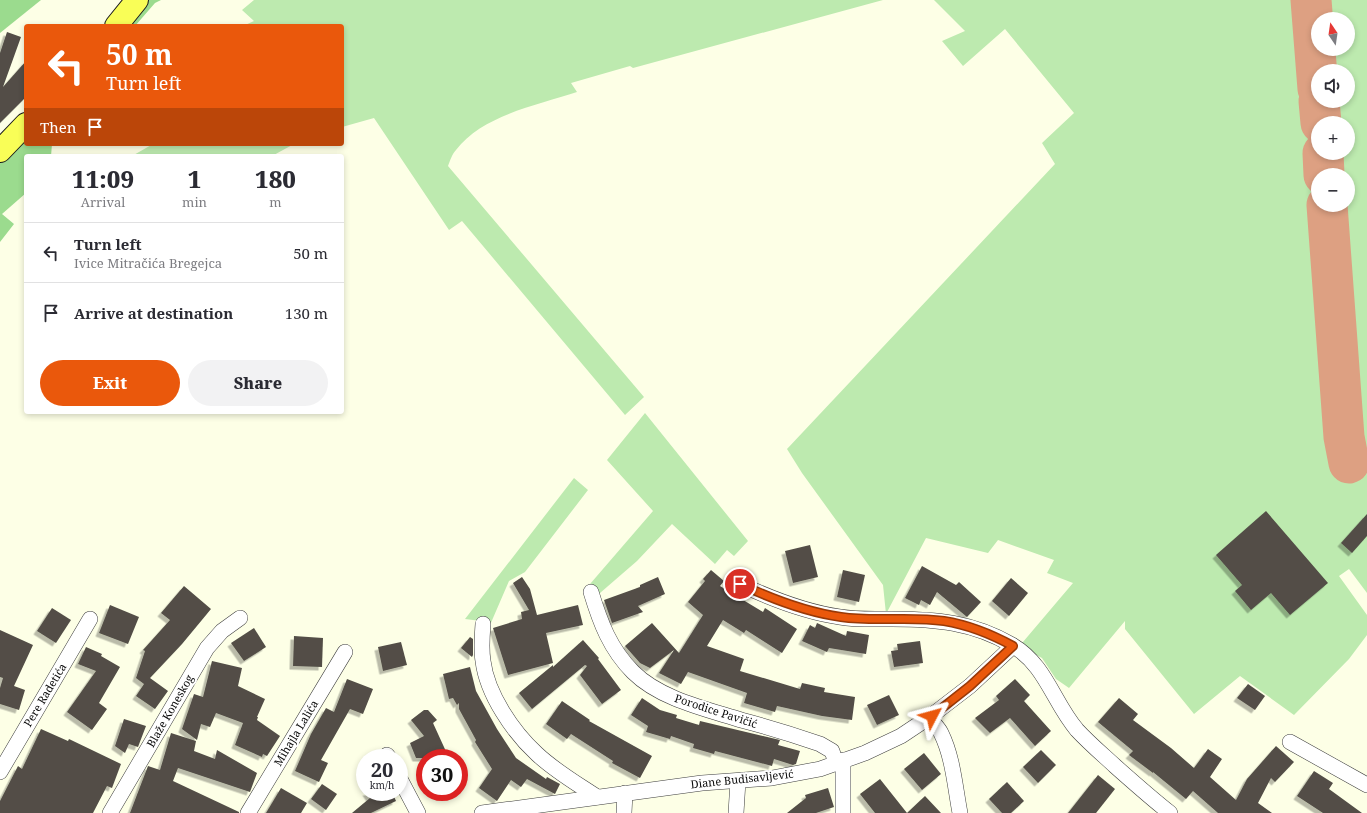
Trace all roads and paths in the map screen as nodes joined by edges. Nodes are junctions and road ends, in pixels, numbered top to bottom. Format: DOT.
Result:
graph roads {
  1 [pos="137,0"];
  2 [pos="118,24"];
  3 [pos="24,126"];
  4 [pos="0,151"];
  5 [pos="740,584"];
  6 [pos="591,592"];
  7 [pos="240,618"];
  8 [pos="90,619"];
  9 [pos="483,624"];
  10 [pos="1013,646"];
  11 [pos="345,652"];
  12 [pos="929,718"];
  13 [pos="1290,742"];
  14 [pos="839,762"];
  15 [pos="0,772"];
  16 [pos="738,781"];
  17 [pos="1367,785"];
  18 [pos="625,793"];
  19 [pos="408,794"];
  20 [pos="597,797"];
  21 [pos="518,811"];
  22 [pos="110,813"];
  23 [pos="248,813"];
  24 [pos="418,813"];
  25 [pos="482,813"];
  26 [pos="624,813"];
  27 [pos="736,813"];
  28 [pos="843,813"];
  29 [pos="960,813"];
  30 [pos="1170,813"];
  1 -- 2 [label="main road"];
  3 -- 4 [label="main road"];
  5 -- 10 [label="street"];
  6 -- 14 [label="street, Porodice Pavičić"];
  7 -- 22 [label="street, Blaže Koneskog"];
  8 -- 15 [label="street, Pere Radetića"];
  9 -- 20 [label="street"];
  10 -- 12 [label="street, Diane Budisavljević"];
  10 -- 30 [label="street"];
  11 -- 23 [label="street, Mihajla Lalića"];
  12 -- 14 [label="street, Diane Budisavljević"];
  12 -- 29 [label="street"];
  13 -- 17 [label="street"];
  14 -- 16 [label="street, Diane Budisavljević"];
  14 -- 28 [label="street"];
  16 -- 18 [label="street, Diane Budisavljević"];
  16 -- 27 [label="street"];
  18 -- 20 [label="street, Diane Budisavljević"];
  18 -- 26 [label="street"];
  19 -- 24 [label="street"];
  20 -- 21 [label="street, Diane Budisavljević"];
  21 -- 25 [label="street, Diane Budisavljević"];
}
